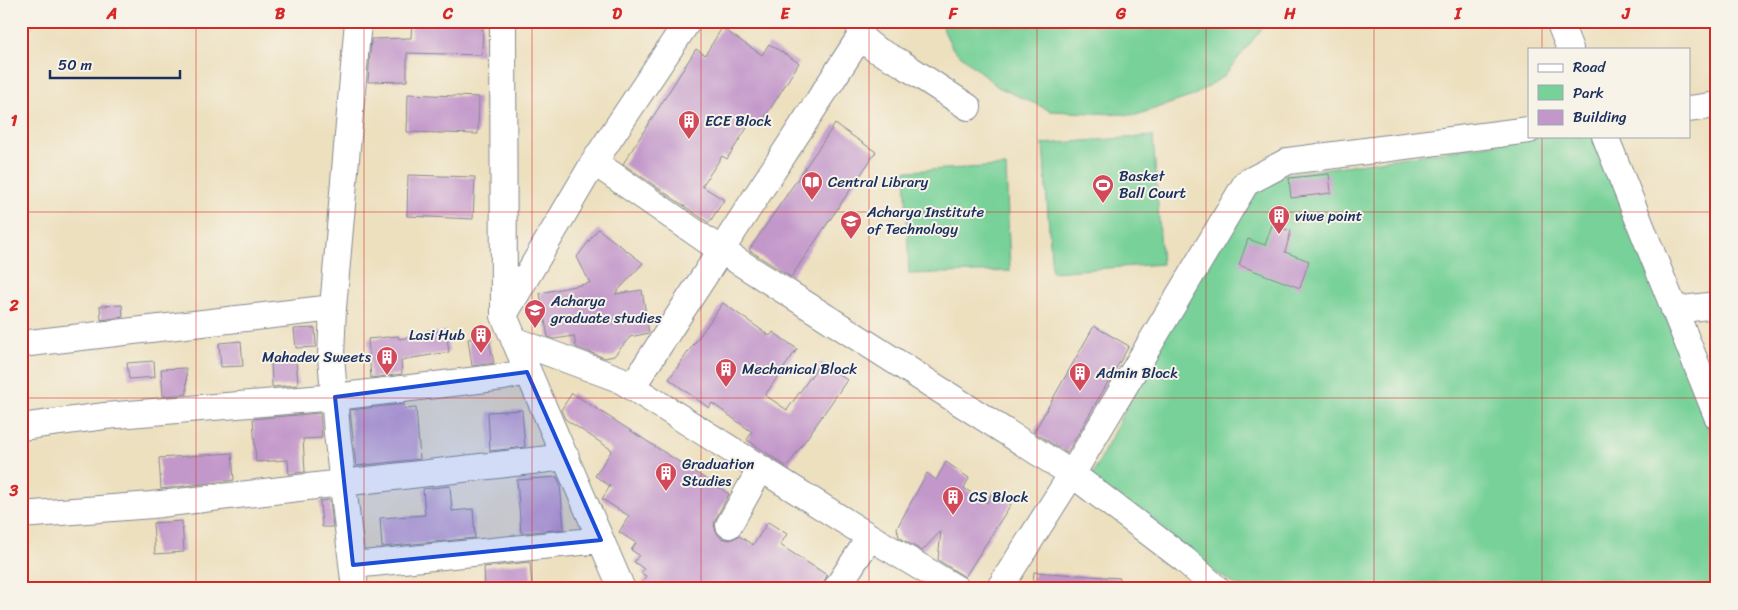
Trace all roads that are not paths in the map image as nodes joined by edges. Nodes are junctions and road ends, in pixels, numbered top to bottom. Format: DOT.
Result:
graph roads {
  1 [pos="358,21"];
  2 [pos="503,21"];
  3 [pos="688,21"];
  4 [pos="1559,21"];
  5 [pos="861,29"];
  6 [pos="1570,48"];
  7 [pos="1717,105"];
  8 [pos="968,107"];
  9 [pos="1690,109"];
  10 [pos="1528,130"];
  11 [pos="1606,138"];
  12 [pos="594,162"];
  13 [pos="722,251"];
  14 [pos="1717,305"];
  15 [pos="333,308"];
  16 [pos="1674,310"];
  17 [pos="504,316"];
  18 [pos="514,340"];
  19 [pos="21,344"];
  20 [pos="528,372"];
  21 [pos="632,387"];
  22 [pos="334,397"];
  23 [pos="1717,416"];
  24 [pos="21,427"];
  25 [pos="566,457"];
  26 [pos="761,468"];
  27 [pos="1072,474"];
  28 [pos="344,483"];
  29 [pos="21,515"];
  30 [pos="729,525"];
  31 [pos="870,537"];
  32 [pos="601,540"];
  33 [pos="354,577"];
  34 [pos="622,589"];
  35 [pos="836,589"];
  36 [pos="957,589"];
  37 [pos="999,589"];
  38 [pos="1216,589"];
  1 -- 15 [label="street"];
  2 -- 17 [label="street"];
  3 -- 12 [label="street"];
  4 -- 6 [label="street"];
  5 -- 8 [label="street"];
  5 -- 13 [label="street"];
  7 -- 9 [label="street"];
  10 -- 27 [label="street"];
  11 -- 16 [label="street"];
  12 -- 13 [label="street"];
  12 -- 17 [label="street"];
  13 -- 21 [label="street"];
  13 -- 27 [label="street"];
  14 -- 16 [label="street"];
  15 -- 19 [label="street"];
  15 -- 22 [label="street"];
  16 -- 23 [label="street"];
  17 -- 18 [label="street"];
  18 -- 20 [label="street"];
  18 -- 21 [label="street"];
  20 -- 22 [label="street"];
  20 -- 25 [label="street"];
  21 -- 26 [label="street"];
  22 -- 24 [label="street"];
  22 -- 28 [label="street"];
  25 -- 28 [label="street"];
  25 -- 32 [label="street"];
  26 -- 30 [label="street"];
  26 -- 31 [label="street"];
  27 -- 37 [label="street"];
  27 -- 38 [label="street"];
  28 -- 29 [label="street"];
  28 -- 33 [label="street"];
  31 -- 35 [label="street"];
  31 -- 36 [label="street"];
  32 -- 33 [label="street"];
  32 -- 34 [label="street"];
}
